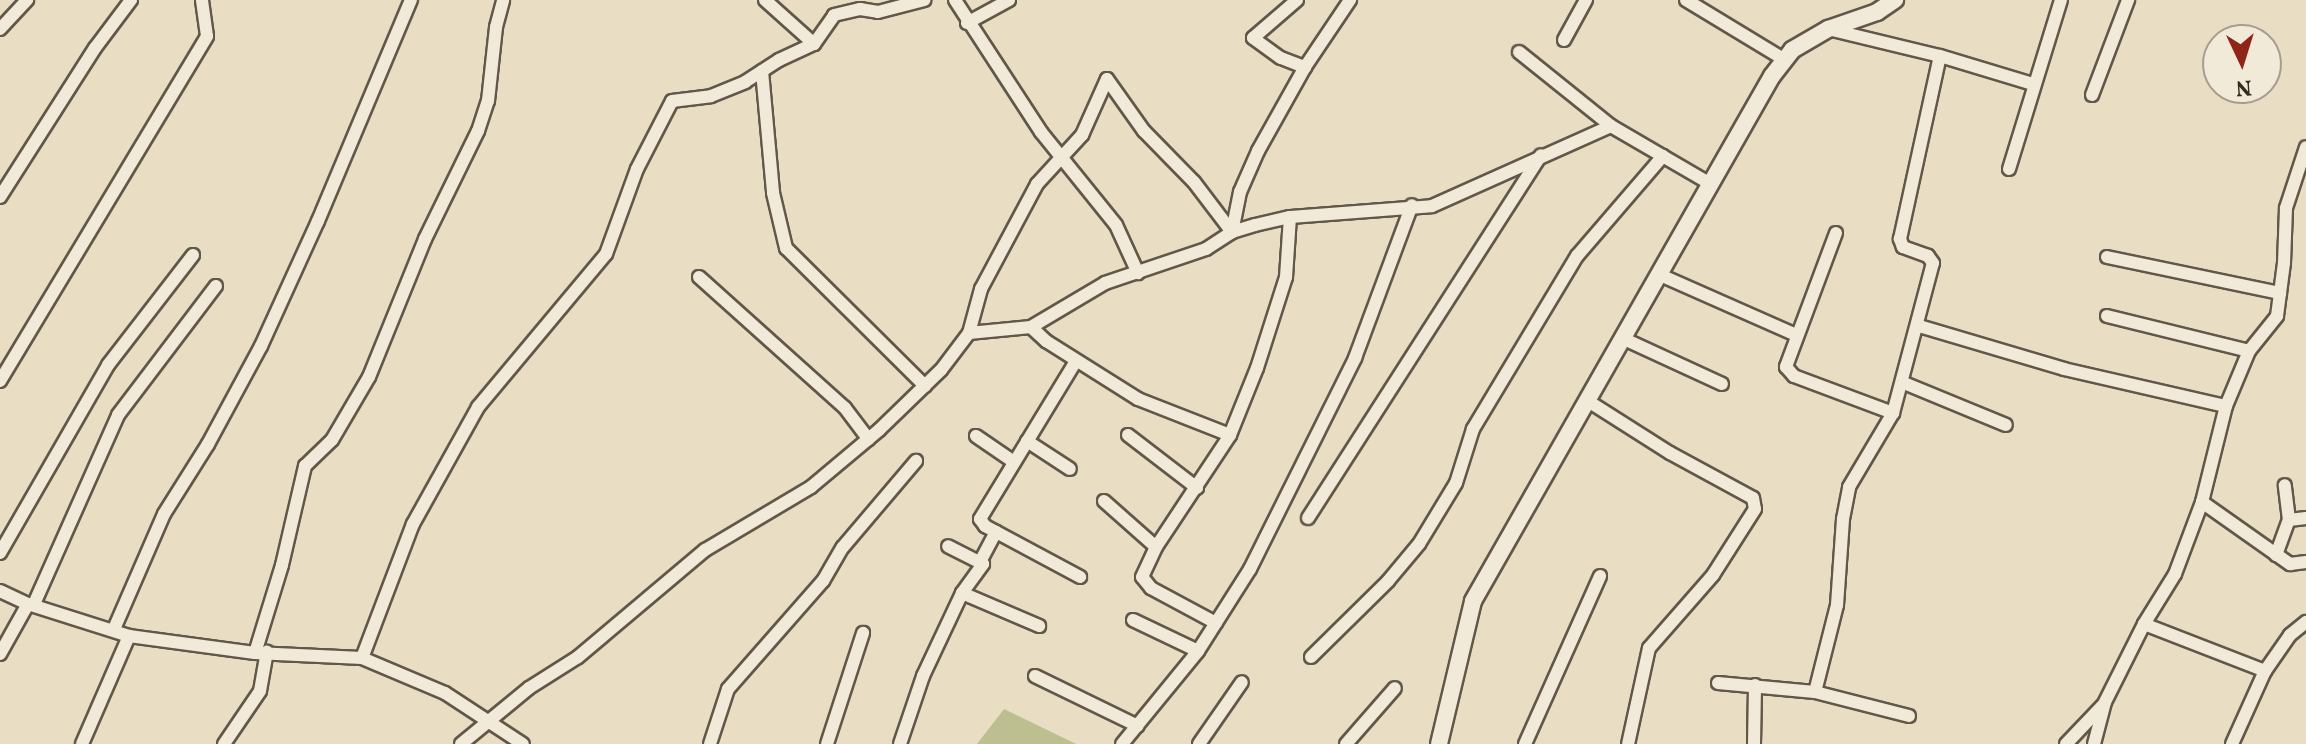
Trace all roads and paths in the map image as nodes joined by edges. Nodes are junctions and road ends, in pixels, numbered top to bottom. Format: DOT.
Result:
graph roads {
  1 [pos="27,0"];
  2 [pos="131,0"];
  3 [pos="202,0"];
  4 [pos="411,0"];
  5 [pos="503,0"];
  6 [pos="765,0"];
  7 [pos="870,0"];
  8 [pos="924,0"];
  9 [pos="955,0"];
  10 [pos="1009,0"];
  11 [pos="1297,0"];
  12 [pos="1350,0"];
  13 [pos="1586,0"];
  14 [pos="1686,0"];
  15 [pos="1895,0"];
  16 [pos="2061,0"];
  17 [pos="2128,0"];
  18 [pos="878,12"];
  19 [pos="967,23"];
  20 [pos="0,29"];
  21 [pos="1828,29"];
  22 [pos="1564,40"];
  23 [pos="814,44"];
  24 [pos="1519,52"];
  25 [pos="1940,56"];
  26 [pos="1785,60"];
  27 [pos="1305,67"];
  28 [pos="762,71"];
  29 [pos="2033,84"];
  30 [pos="2092,95"];
  31 [pos="1611,126"];
  32 [pos="2306,147"];
  33 [pos="1541,155"];
  34 [pos="1663,156"];
  35 [pos="1063,159"];
  36 [pos="2009,169"];
  37 [pos="1709,183"];
  38 [pos="0,197"];
  39 [pos="1412,205"];
  40 [pos="1290,217"];
  41 [pos="1232,232"];
  42 [pos="1836,233"];
  43 [pos="193,255"];
  44 [pos="2107,257"];
  45 [pos="1138,273"];
  46 [pos="1658,274"];
  47 [pos="699,277"];
  48 [pos="216,286"];
  49 [pos="2280,293"];
  50 [pos="2107,316"];
  51 [pos="1919,326"];
  52 [pos="1031,327"];
  53 [pos="969,333"];
  54 [pos="1796,335"];
  55 [pos="1622,338"];
  56 [pos="2249,351"];
  57 [pos="1076,361"];
  58 [pos="0,381"];
  59 [pos="1904,383"];
  60 [pos="1722,384"];
  61 [pos="925,386"];
  62 [pos="1588,401"];
  63 [pos="2226,406"];
  64 [pos="1893,413"];
  65 [pos="2006,425"];
  66 [pos="1128,435"];
  67 [pos="1230,435"];
  68 [pos="976,436"];
  69 [pos="868,439"];
  70 [pos="1027,441"];
  71 [pos="916,461"];
  72 [pos="1014,462"];
  73 [pos="1070,469"];
  74 [pos="2285,485"];
  75 [pos="1197,488"];
  76 [pos="1104,501"];
  77 [pos="2202,502"];
  78 [pos="1308,518"];
  79 [pos="2306,518"];
  80 [pos="2289,520"];
  81 [pos="996,532"];
  82 [pos="948,546"];
  83 [pos="1156,547"];
  84 [pos="0,553"];
  85 [pos="2276,555"];
  86 [pos="981,560"];
  87 [pos="2306,562"];
  88 [pos="1600,576"];
  89 [pos="1080,577"];
  90 [pos="0,591"];
  91 [pos="962,593"];
  92 [pos="31,604"];
  93 [pos="1133,620"];
  94 [pos="2306,622"];
  95 [pos="1216,623"];
  96 [pos="2144,624"];
  97 [pos="1039,626"];
  98 [pos="114,629"];
  99 [pos="863,633"];
  100 [pos="129,636"];
  101 [pos="1198,651"];
  102 [pos="261,652"];
  103 [pos="0,654"];
  104 [pos="1311,657"];
  105 [pos="362,658"];
  106 [pos="2265,671"];
  107 [pos="1035,676"];
  108 [pos="1242,682"];
  109 [pos="1718,683"];
  110 [pos="1755,685"];
  111 [pos="1395,688"];
  112 [pos="1815,692"];
  113 [pos="2105,702"];
  114 [pos="1909,716"];
  115 [pos="486,723"];
  116 [pos="1138,726"];
  117 [pos="475,738"];
  118 [pos="82,744"];
  119 [pos="224,744"];
  120 [pos="461,744"];
  121 [pos="523,744"];
  122 [pos="710,744"];
  123 [pos="827,744"];
  124 [pos="900,744"];
  125 [pos="1122,744"];
  126 [pos="1199,744"];
  127 [pos="1346,744"];
  128 [pos="1439,744"];
  129 [pos="1525,744"];
  130 [pos="1628,744"];
  131 [pos="1754,744"];
  132 [pos="2066,744"];
  133 [pos="2094,744"];
  134 [pos="2232,744"];
  1 -- 20 [label="street"];
  2 -- 38 [label="street"];
  3 -- 58 [label="street"];
  4 -- 98 [label="street"];
  5 -- 102 [label="street"];
  6 -- 23 [label="street"];
  7 -- 18 [label="street"];
  8 -- 18 [label="street"];
  9 -- 19 [label="street"];
  10 -- 19 [label="street"];
  11 -- 27 [label="street"];
  12 -- 27 [label="street"];
  13 -- 22 [label="street"];
  14 -- 26 [label="street"];
  15 -- 21 [label="street"];
  16 -- 29 [label="street"];
  17 -- 30 [label="street"];
  18 -- 23 [label="street"];
  19 -- 35 [label="street"];
  21 -- 25 [label="street"];
  21 -- 26 [label="street"];
  23 -- 28 [label="street"];
  24 -- 31 [label="street"];
  25 -- 29 [label="street"];
  25 -- 51 [label="street"];
  26 -- 37 [label="street"];
  27 -- 41 [label="street"];
  28 -- 61 [label="street"];
  28 -- 105 [label="street"];
  29 -- 36 [label="street"];
  31 -- 33 [label="street"];
  31 -- 34 [label="street"];
  32 -- 49 [label="street"];
  33 -- 39 [label="street"];
  33 -- 78 [label="street"];
  34 -- 37 [label="street"];
  34 -- 104 [label="street"];
  35 -- 41 [label="street"];
  35 -- 45 [label="street"];
  35 -- 53 [label="street"];
  37 -- 46 [label="street"];
  39 -- 40 [label="street"];
  39 -- 95 [label="street"];
  40 -- 41 [label="street"];
  40 -- 67 [label="street"];
  41 -- 45 [label="street"];
  42 -- 54 [label="street"];
  43 -- 84 [label="street"];
  44 -- 49 [label="street"];
  45 -- 52 [label="street"];
  46 -- 54 [label="street"];
  46 -- 55 [label="street"];
  47 -- 69 [label="street"];
  48 -- 92 [label="street"];
  49 -- 56 [label="street"];
  50 -- 56 [label="street"];
  51 -- 59 [label="street"];
  51 -- 63 [label="street"];
  52 -- 53 [label="street"];
  52 -- 57 [label="street"];
  53 -- 61 [label="street"];
  54 -- 64 [label="street"];
  55 -- 60 [label="street"];
  55 -- 62 [label="street"];
  56 -- 63 [label="street"];
  57 -- 67 [label="street"];
  57 -- 70 [label="street"];
  59 -- 64 [label="street"];
  59 -- 65 [label="street"];
  61 -- 69 [label="street"];
  62 -- 128 [label="street"];
  62 -- 130 [label="street"];
  63 -- 77 [label="street"];
  64 -- 112 [label="street"];
  66 -- 75 [label="street"];
  67 -- 75 [label="street"];
  68 -- 72 [label="street"];
  69 -- 115 [label="street"];
  70 -- 72 [label="street"];
  70 -- 73 [label="street"];
  71 -- 122 [label="street"];
  72 -- 81 [label="street"];
  74 -- 80 [label="street"];
  75 -- 83 [label="street"];
  76 -- 83 [label="street"];
  77 -- 85 [label="street"];
  77 -- 96 [label="street"];
  79 -- 80 [label="street"];
  80 -- 85 [label="street"];
  81 -- 86 [label="street"];
  81 -- 89 [label="street"];
  82 -- 86 [label="street"];
  83 -- 95 [label="street"];
  85 -- 87 [label="street"];
  86 -- 91 [label="street"];
  88 -- 129 [label="street"];
  90 -- 92 [label="street"];
  91 -- 97 [label="street"];
  91 -- 124 [label="street"];
  92 -- 98 [label="street"];
  92 -- 103 [label="street"];
  93 -- 101 [label="street"];
  94 -- 106 [label="street"];
  95 -- 101 [label="street"];
  96 -- 106 [label="street"];
  96 -- 113 [label="street"];
  98 -- 100 [label="street"];
  99 -- 123 [label="street"];
  100 -- 102 [label="street"];
  100 -- 118 [label="street"];
  101 -- 116 [label="street"];
  102 -- 105 [label="street"];
  102 -- 119 [label="street"];
  105 -- 115 [label="street"];
  106 -- 134 [label="street"];
  107 -- 116 [label="street"];
  108 -- 126 [label="street"];
  109 -- 110 [label="street"];
  110 -- 112 [label="street"];
  110 -- 131 [label="street"];
  111 -- 127 [label="street"];
  112 -- 114 [label="street"];
  113 -- 132 [label="street"];
  113 -- 133 [label="street"];
  115 -- 117 [label="street"];
  115 -- 121 [label="street"];
  116 -- 125 [label="street"];
  117 -- 120 [label="street"];
}
